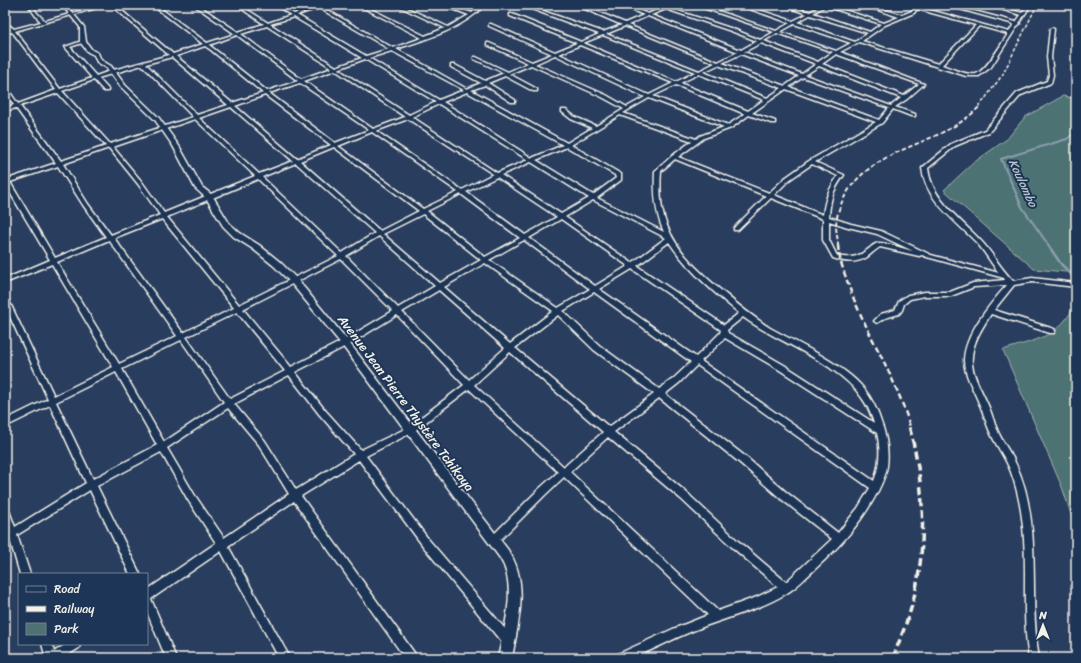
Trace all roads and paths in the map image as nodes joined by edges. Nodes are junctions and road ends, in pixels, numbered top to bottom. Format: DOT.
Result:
graph roads {
  1 [pos="30,5"];
  2 [pos="64,5"];
  3 [pos="105,5"];
  4 [pos="112,5"];
  5 [pos="154,5"];
  6 [pos="196,5"];
  7 [pos="238,5"];
  8 [pos="277,5"];
  9 [pos="360,5"];
  10 [pos="398,5"];
  11 [pos="444,5"];
  12 [pos="483,5"];
  13 [pos="523,5"];
  14 [pos="541,5"];
  15 [pos="578,5"];
  16 [pos="622,5"];
  17 [pos="672,5"];
  18 [pos="698,5"];
  19 [pos="740,5"];
  20 [pos="784,5"];
  21 [pos="825,5"];
  22 [pos="864,5"];
  23 [pos="947,5"];
  24 [pos="988,5"];
  25 [pos="1029,5"];
  26 [pos="320,6"];
  27 [pos="914,6"];
  28 [pos="533,8"];
  29 [pos="667,8"];
  30 [pos="811,13"];
  31 [pos="72,14"];
  32 [pos="474,14"];
  33 [pos="1023,14"];
  34 [pos="295,15"];
  35 [pos="511,15"];
  36 [pos="649,16"];
  37 [pos="901,16"];
  38 [pos="43,21"];
  39 [pos="5,23"];
  40 [pos="794,23"];
  41 [pos="626,24"];
  42 [pos="884,24"];
  43 [pos="1018,24"];
  44 [pos="268,25"];
  45 [pos="490,25"];
  46 [pos="978,25"];
  47 [pos="447,28"];
  48 [pos="1052,29"];
  49 [pos="12,31"];
  50 [pos="777,32"];
  51 [pos="5,33"];
  52 [pos="871,33"];
  53 [pos="236,34"];
  54 [pos="603,34"];
  55 [pos="1011,34"];
  56 [pos="424,37"];
  57 [pos="83,42"];
  58 [pos="759,42"];
  59 [pos="857,42"];
  60 [pos="580,43"];
  61 [pos="488,44"];
  62 [pos="206,45"];
  63 [pos="392,49"];
  64 [pos="741,52"];
  65 [pos="836,52"];
  66 [pos="555,53"];
  67 [pos="174,55"];
  68 [pos="364,58"];
  69 [pos="475,58"];
  70 [pos="531,63"];
  71 [pos="718,63"];
  72 [pos="144,64"];
  73 [pos="820,64"];
  74 [pos="453,66"];
  75 [pos="939,66"];
  76 [pos="334,69"];
  77 [pos="112,72"];
  78 [pos="698,72"];
  79 [pos="506,74"];
  80 [pos="803,76"];
  81 [pos="95,79"];
  82 [pos="301,81"];
  83 [pos="485,83"];
  84 [pos="676,84"];
  85 [pos="786,88"];
  86 [pos="5,89"];
  87 [pos="106,90"];
  88 [pos="467,90"];
  89 [pos="535,90"];
  90 [pos="59,91"];
  91 [pos="266,93"];
  92 [pos="650,97"];
  93 [pos="905,98"];
  94 [pos="768,100"];
  95 [pos="513,101"];
  96 [pos="439,102"];
  97 [pos="231,105"];
  98 [pos="17,106"];
  99 [pos="892,107"];
  100 [pos="5,110"];
  101 [pos="628,110"];
  102 [pos="564,111"];
  103 [pos="748,113"];
  104 [pos="621,114"];
  105 [pos="913,115"];
  106 [pos="195,116"];
  107 [pos="409,117"];
  108 [pos="773,122"];
  109 [pos="880,122"];
  110 [pos="729,127"];
  111 [pos="597,128"];
  112 [pos="163,129"];
  113 [pos="373,130"];
  114 [pos="696,141"];
  115 [pos="336,145"];
  116 [pos="567,145"];
  117 [pos="110,147"];
  118 [pos="674,157"];
  119 [pos="533,160"];
  120 [pos="297,162"];
  121 [pos="811,162"];
  122 [pos="60,164"];
  123 [pos="496,175"];
  124 [pos="258,177"];
  125 [pos="5,181"];
  126 [pos="462,192"];
  127 [pos="769,196"];
  128 [pos="209,197"];
  129 [pos="593,198"];
  130 [pos="423,211"];
  131 [pos="163,216"];
  132 [pos="560,216"];
  133 [pos="826,218"];
  134 [pos="736,229"];
  135 [pos="380,233"];
  136 [pos="109,237"];
  137 [pos="669,237"];
  138 [pos="524,238"];
  139 [pos="929,256"];
  140 [pos="340,257"];
  141 [pos="485,260"];
  142 [pos="54,261"];
  143 [pos="632,266"];
  144 [pos="5,281"];
  145 [pos="294,281"];
  146 [pos="1010,281"];
  147 [pos="1076,285"];
  148 [pos="440,286"];
  149 [pos="596,289"];
  150 [pos="5,299"];
  151 [pos="238,308"];
  152 [pos="398,311"];
  153 [pos="558,311"];
  154 [pos="991,311"];
  155 [pos="744,313"];
  156 [pos="877,321"];
  157 [pos="1052,331"];
  158 [pos="724,332"];
  159 [pos="182,336"];
  160 [pos="345,343"];
  161 [pos="510,348"];
  162 [pos="697,362"];
  163 [pos="118,369"];
  164 [pos="291,371"];
  165 [pos="469,385"];
  166 [pos="660,394"];
  167 [pos="54,401"];
  168 [pos="229,403"];
  169 [pos="5,424"];
  170 [pos="410,430"];
  171 [pos="608,432"];
  172 [pos="881,432"];
  173 [pos="162,446"];
  174 [pos="360,455"];
  175 [pos="564,472"];
  176 [pos="92,484"];
  177 [pos="876,487"];
  178 [pos="295,495"];
  179 [pos="5,511"];
  180 [pos="9,536"];
  181 [pos="839,539"];
  182 [pos="494,540"];
  183 [pos="222,544"];
  184 [pos="25,573"];
  185 [pos="135,573"];
  186 [pos="786,588"];
  187 [pos="148,595"];
  188 [pos="148,602"];
  189 [pos="716,616"];
  190 [pos="508,641"];
  191 [pos="47,645"];
  192 [pos="73,645"];
  193 [pos="53,658"];
  194 [pos="171,658"];
  195 [pos="285,658"];
  196 [pos="411,658"];
  197 [pos="506,658"];
  198 [pos="622,658"];
  199 [pos="1034,658"];
  1 -- 38 [label="street"];
  2 -- 31 [label="street"];
  3 -- 31 [label="street"];
  4 -- 67 [label="street"];
  5 -- 62 [label="street"];
  6 -- 53 [label="street"];
  7 -- 44 [label="street"];
  8 -- 34 [label="street"];
  9 -- 56 [label="street"];
  10 -- 47 [label="street"];
  11 -- 32 [label="street"];
  12 -- 32 [label="street"];
  13 -- 28 [label="street"];
  14 -- 28 [label="street"];
  15 -- 41 [label="street"];
  16 -- 36 [label="street"];
  17 -- 29 [label="street"];
  18 -- 50 [label="street"];
  19 -- 40 [label="street"];
  20 -- 30 [label="street"];
  21 -- 30 [label="street"];
  21 -- 42 [label="street"];
  22 -- 37 [label="street"];
  23 -- 43 [label="street"];
  24 -- 33 [label="street"];
  25 -- 33 [label="street"];
  26 -- 34 [label="street"];
  26 -- 63 [label="street"];
  27 -- 37 [label="street"];
  27 -- 46 [label="street"];
  28 -- 54 [label="street"];
  29 -- 36 [label="street"];
  29 -- 58 [label="street"];
  30 -- 40 [label="street"];
  30 -- 52 [label="street"];
  31 -- 38 [label="street"];
  31 -- 57 [label="street"];
  32 -- 47 [label="street"];
  33 -- 43 [label="street"];
  34 -- 44 [label="street"];
  34 -- 68 [label="street"];
  35 -- 60 [label="street"];
  36 -- 41 [label="street"];
  36 -- 64 [label="street"];
  37 -- 42 [label="street"];
  38 -- 49 [label="street"];
  39 -- 49 [label="street"];
  40 -- 50 [label="street"];
  40 -- 59 [label="street"];
  41 -- 54 [label="street"];
  41 -- 71 [label="street"];
  42 -- 52 [label="street"];
  43 -- 55 [label="street"];
  44 -- 53 [label="street"];
  44 -- 76 [label="street"];
  45 -- 66 [label="street"];
  46 -- 55 [label="street"];
  46 -- 75 [label="street"];
  47 -- 56 [label="street"];
  48 -- 146 [label="street"];
  49 -- 51 [label="street"];
  49 -- 90 [label="street"];
  50 -- 58 [label="street"];
  50 -- 65 [label="street"];
  52 -- 59 [label="street"];
  53 -- 62 [label="street"];
  53 -- 82 [label="street"];
  54 -- 60 [label="street"];
  54 -- 78 [label="street"];
  55 -- 75 [label="street"];
  56 -- 63 [label="street"];
  57 -- 77 [label="street, Avenue Jean Pierre Thystère Tchikaya"];
  57 -- 81 [label="street"];
  58 -- 64 [label="street"];
  58 -- 73 [label="street"];
  59 -- 65 [label="street"];
  59 -- 75 [label="street"];
  60 -- 66 [label="street"];
  60 -- 84 [label="street"];
  61 -- 70 [label="street"];
  62 -- 67 [label="street"];
  62 -- 91 [label="street"];
  63 -- 68 [label="street"];
  63 -- 88 [label="street"];
  64 -- 71 [label="street"];
  64 -- 80 [label="street"];
  65 -- 73 [label="street"];
  65 -- 93 [label="street"];
  66 -- 70 [label="street"];
  66 -- 92 [label="street"];
  67 -- 72 [label="street"];
  67 -- 97 [label="street"];
  68 -- 76 [label="street"];
  68 -- 96 [label="street"];
  69 -- 79 [label="street"];
  70 -- 79 [label="street"];
  70 -- 101 [label="street"];
  71 -- 78 [label="street"];
  71 -- 85 [label="street"];
  72 -- 77 [label="street"];
  72 -- 106 [label="street"];
  73 -- 80 [label="street"];
  73 -- 93 [label="street"];
  74 -- 83 [label="street"];
  76 -- 82 [label="street"];
  76 -- 107 [label="street"];
  77 -- 81 [label="street"];
  77 -- 112 [label="street, Avenue Jean Pierre Thystère Tchikaya"];
  78 -- 84 [label="street"];
  78 -- 94 [label="street"];
  79 -- 83 [label="street"];
  79 -- 89 [label="street"];
  80 -- 85 [label="street"];
  80 -- 99 [label="street"];
  81 -- 87 [label="street"];
  81 -- 90 [label="street"];
  82 -- 91 [label="street"];
  82 -- 113 [label="street"];
  83 -- 88 [label="street"];
  83 -- 95 [label="street"];
  84 -- 92 [label="street"];
  84 -- 103 [label="street"];
  85 -- 94 [label="street"];
  85 -- 109 [label="street"];
  86 -- 98 [label="street"];
  88 -- 96 [label="street"];
  88 -- 116 [label="street"];
  90 -- 98 [label="street"];
  90 -- 117 [label="street"];
  91 -- 97 [label="street"];
  91 -- 115 [label="street"];
  92 -- 101 [label="street"];
  92 -- 110 [label="street"];
  93 -- 99 [label="street"];
  94 -- 103 [label="street"];
  96 -- 107 [label="street"];
  96 -- 119 [label="street"];
  97 -- 106 [label="street"];
  97 -- 120 [label="street"];
  98 -- 100 [label="street"];
  98 -- 122 [label="street"];
  99 -- 105 [label="street"];
  99 -- 109 [label="street"];
  101 -- 104 [label="street"];
  102 -- 111 [label="street"];
  103 -- 108 [label="street"];
  103 -- 110 [label="street"];
  104 -- 111 [label="street"];
  104 -- 114 [label="street"];
  106 -- 112 [label="street"];
  106 -- 124 [label="street"];
  107 -- 113 [label="street"];
  107 -- 123 [label="street"];
  109 -- 121 [label="street"];
  110 -- 114 [label="street"];
  111 -- 116 [label="street"];
  112 -- 117 [label="street"];
  112 -- 128 [label="street, Avenue Jean Pierre Thystère Tchikaya"];
  113 -- 115 [label="street"];
  113 -- 126 [label="street"];
  114 -- 118 [label="street"];
  115 -- 120 [label="street"];
  115 -- 130 [label="street"];
  116 -- 119 [label="street"];
  116 -- 129 [label="street"];
  117 -- 122 [label="street"];
  117 -- 131 [label="street"];
  118 -- 127 [label="street"];
  118 -- 137 [label="street"];
  119 -- 123 [label="street"];
  119 -- 129 [label="street"];
  120 -- 124 [label="street"];
  120 -- 135 [label="street"];
  121 -- 127 [label="street"];
  121 -- 133 [label="street"];
  122 -- 125 [label="street"];
  122 -- 136 [label="street"];
  123 -- 126 [label="street"];
  123 -- 132 [label="street"];
  124 -- 128 [label="street"];
  124 -- 140 [label="street"];
  125 -- 142 [label="street"];
  126 -- 130 [label="street"];
  126 -- 138 [label="street"];
  127 -- 133 [label="street"];
  127 -- 134 [label="street"];
  128 -- 131 [label="street"];
  128 -- 145 [label="street, Avenue Jean Pierre Thystère Tchikaya"];
  129 -- 132 [label="street"];
  129 -- 137 [label="street"];
  130 -- 135 [label="street"];
  130 -- 141 [label="street"];
  131 -- 136 [label="street"];
  131 -- 151 [label="street"];
  132 -- 138 [label="street"];
  132 -- 143 [label="street"];
  133 -- 139 [label="street"];
  133 -- 139 [label="street"];
  135 -- 140 [label="street"];
  135 -- 148 [label="street"];
  136 -- 142 [label="street"];
  136 -- 159 [label="street"];
  137 -- 143 [label="street"];
  137 -- 155 [label="street"];
  138 -- 141 [label="street"];
  138 -- 149 [label="street"];
  139 -- 146 [label="street"];
  140 -- 145 [label="street"];
  140 -- 152 [label="street"];
  141 -- 148 [label="street"];
  141 -- 153 [label="street"];
  142 -- 144 [label="street"];
  142 -- 163 [label="street"];
  143 -- 149 [label="street"];
  143 -- 158 [label="street"];
  145 -- 151 [label="street"];
  145 -- 160 [label="street, Avenue Jean Pierre Thystère Tchikaya"];
  146 -- 147 [label="street"];
  146 -- 154 [label="street"];
  146 -- 156 [label="street"];
  148 -- 152 [label="street"];
  148 -- 161 [label="street"];
  149 -- 153 [label="street"];
  149 -- 162 [label="street"];
  150 -- 167 [label="street"];
  151 -- 159 [label="street"];
  151 -- 164 [label="street"];
  152 -- 160 [label="street"];
  152 -- 165 [label="street"];
  153 -- 161 [label="street"];
  153 -- 166 [label="street"];
  154 -- 157 [label="street"];
  154 -- 199 [label="street"];
  155 -- 158 [label="street"];
  155 -- 172 [label="street"];
  158 -- 162 [label="street"];
  158 -- 172 [label="street"];
  159 -- 163 [label="street"];
  159 -- 168 [label="street"];
  160 -- 164 [label="street"];
  160 -- 170 [label="street, Avenue Jean Pierre Thystère Tchikaya"];
  161 -- 165 [label="street"];
  161 -- 171 [label="street"];
  162 -- 166 [label="street"];
  162 -- 177 [label="street"];
  163 -- 167 [label="street"];
  163 -- 173 [label="street"];
  164 -- 168 [label="street"];
  164 -- 174 [label="street"];
  165 -- 170 [label="street"];
  165 -- 175 [label="street"];
  166 -- 171 [label="street"];
  166 -- 181 [label="street"];
  167 -- 169 [label="street"];
  167 -- 176 [label="street"];
  168 -- 173 [label="street"];
  168 -- 178 [label="street"];
  170 -- 174 [label="street"];
  170 -- 182 [label="street, Avenue Jean Pierre Thystère Tchikaya"];
  171 -- 175 [label="street"];
  171 -- 186 [label="street"];
  172 -- 177 [label="street"];
  173 -- 176 [label="street"];
  173 -- 183 [label="street"];
  174 -- 178 [label="street"];
  174 -- 190 [label="street"];
  175 -- 182 [label="street"];
  175 -- 189 [label="street"];
  176 -- 180 [label="street"];
  176 -- 185 [label="street"];
  177 -- 181 [label="street"];
  178 -- 183 [label="street"];
  178 -- 196 [label="street"];
  179 -- 180 [label="street"];
  180 -- 184 [label="street"];
  181 -- 186 [label="street"];
  182 -- 190 [label="street, Avenue Jean Pierre Thystère Tchikaya"];
  183 -- 187 [label="street"];
  183 -- 195 [label="street"];
  186 -- 189 [label="street"];
  188 -- 194 [label="street"];
  189 -- 198 [label="street"];
  190 -- 197 [label="street, Avenue Jean Pierre Thystère Tchikaya"];
  191 -- 193 [label="street"];
  192 -- 193 [label="street"];
}
